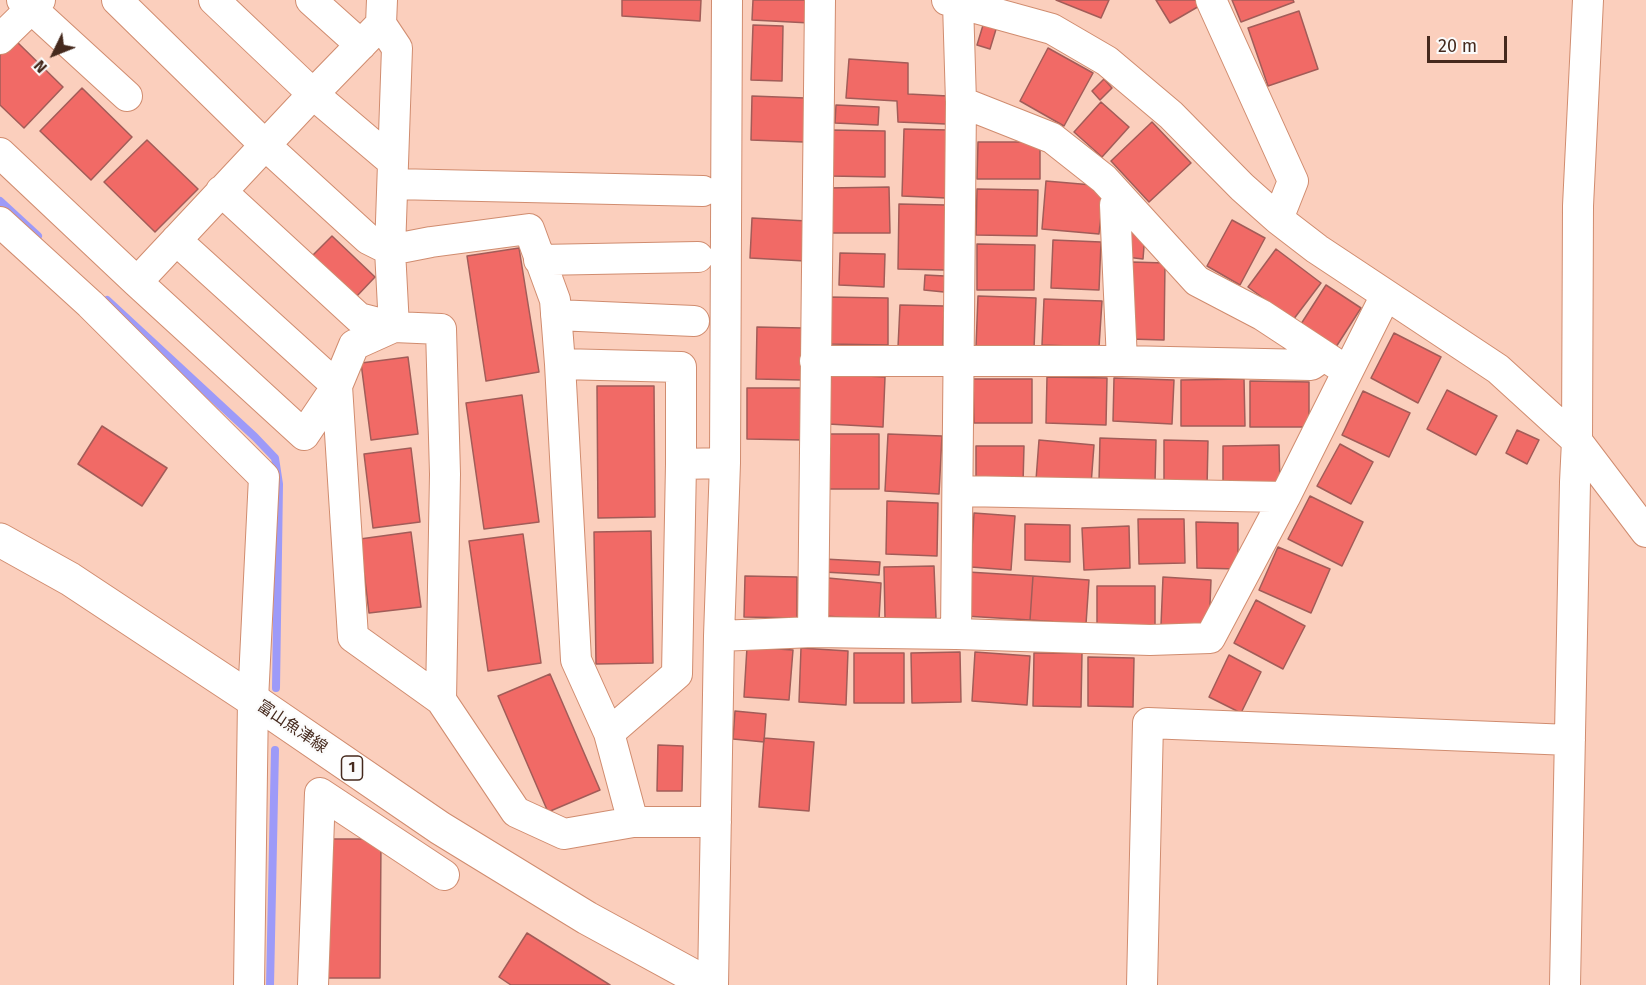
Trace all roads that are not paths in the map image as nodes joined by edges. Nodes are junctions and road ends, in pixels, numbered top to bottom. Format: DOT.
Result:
graph roads {
  1 [pos="117,0"];
  2 [pos="214,0"];
  3 [pos="311,0"];
  4 [pos="727,0"];
  5 [pos="820,0"];
  6 [pos="1211,0"];
  7 [pos="1588,0"];
  8 [pos="953,1"];
  9 [pos="31,3"];
  10 [pos="382,12"];
  11 [pos="0,39"];
  12 [pos="361,45"];
  13 [pos="313,94"];
  14 [pos="127,96"];
  15 [pos="961,102"];
  16 [pos="265,145"];
  17 [pos="0,153"];
  18 [pos="393,173"];
  19 [pos="221,191"];
  20 [pos="704,191"];
  21 [pos="1120,198"];
  22 [pos="1278,219"];
  23 [pos="0,222"];
  24 [pos="176,240"];
  25 [pos="390,250"];
  26 [pos="698,257"];
  27 [pos="539,260"];
  28 [pos="137,282"];
  29 [pos="1386,295"];
  30 [pos="556,315"];
  31 [pos="694,321"];
  32 [pos="394,327"];
  33 [pos="959,360"];
  34 [pos="815,361"];
  35 [pos="1122,361"];
  36 [pos="560,364"];
  37 [pos="1336,364"];
  38 [pos="336,387"];
  39 [pos="1577,441"];
  40 [pos="725,463"];
  41 [pos="681,464"];
  42 [pos="958,491"];
  43 [pos="1285,497"];
  44 [pos="1646,532"];
  45 [pos="0,540"];
  46 [pos="813,632"];
  47 [pos="956,634"];
  48 [pos="719,636"];
  49 [pos="254,700"];
  50 [pos="441,700"];
  51 [pos="609,733"];
  52 [pos="1570,740"];
  53 [pos="331,753"];
  54 [pos="320,793"];
  55 [pos="633,822"];
  56 [pos="716,822"];
  57 [pos="444,875"];
  58 [pos="249,985"];
  59 [pos="313,985"];
  60 [pos="711,985"];
  61 [pos="1142,985"];
  62 [pos="1565,985"];
  1 -- 16 [label="street"];
  2 -- 13 [label="street"];
  3 -- 12 [label="street"];
  4 -- 40 [label="street"];
  5 -- 34 [label="street"];
  6 -- 22 [label="street"];
  7 -- 39 [label="street"];
  8 -- 15 [label="street"];
  8 -- 22 [label="street"];
  9 -- 11 [label="street"];
  9 -- 14 [label="street"];
  10 -- 12 [label="street"];
  10 -- 18 [label="street"];
  12 -- 13 [label="street"];
  13 -- 16 [label="street"];
  13 -- 18 [label="street"];
  15 -- 21 [label="street"];
  15 -- 33 [label="street"];
  16 -- 19 [label="street"];
  16 -- 25 [label="street"];
  17 -- 28 [label="street"];
  18 -- 20 [label="street"];
  18 -- 25 [label="street"];
  19 -- 24 [label="street"];
  19 -- 32 [label="street"];
  21 -- 35 [label="street"];
  21 -- 37 [label="street"];
  22 -- 29 [label="street"];
  23 -- 49 [label="street"];
  24 -- 28 [label="street"];
  24 -- 38 [label="street"];
  25 -- 27 [label="street"];
  25 -- 32 [label="street"];
  26 -- 27 [label="street"];
  27 -- 30 [label="street"];
  28 -- 38 [label="street"];
  29 -- 37 [label="street"];
  29 -- 39 [label="street"];
  30 -- 31 [label="street"];
  30 -- 36 [label="street"];
  32 -- 38 [label="street"];
  32 -- 50 [label="street"];
  33 -- 34 [label="street"];
  33 -- 35 [label="street"];
  33 -- 42 [label="street"];
  34 -- 46 [label="street"];
  35 -- 37 [label="street"];
  36 -- 41 [label="street"];
  36 -- 51 [label="street"];
  37 -- 43 [label="street"];
  38 -- 50 [label="street"];
  39 -- 44 [label="street"];
  39 -- 52 [label="street"];
  40 -- 41 [label="street"];
  40 -- 48 [label="street"];
  41 -- 51 [label="street"];
  42 -- 43 [label="street"];
  42 -- 47 [label="street"];
  43 -- 47 [label="street"];
  45 -- 49 [label="main road, 富山魚津線 / 1"];
  46 -- 47 [label="street"];
  46 -- 48 [label="street"];
  48 -- 56 [label="street"];
  49 -- 53 [label="main road, 富山魚津線 / 1"];
  49 -- 58 [label="street"];
  50 -- 55 [label="street"];
  51 -- 55 [label="street"];
  52 -- 61 [label="street"];
  52 -- 62 [label="street"];
  53 -- 54 [label="street"];
  53 -- 60 [label="main road, 富山魚津線 / 1"];
  54 -- 57 [label="street"];
  54 -- 59 [label="street"];
  55 -- 56 [label="street"];
  56 -- 60 [label="street"];
}
